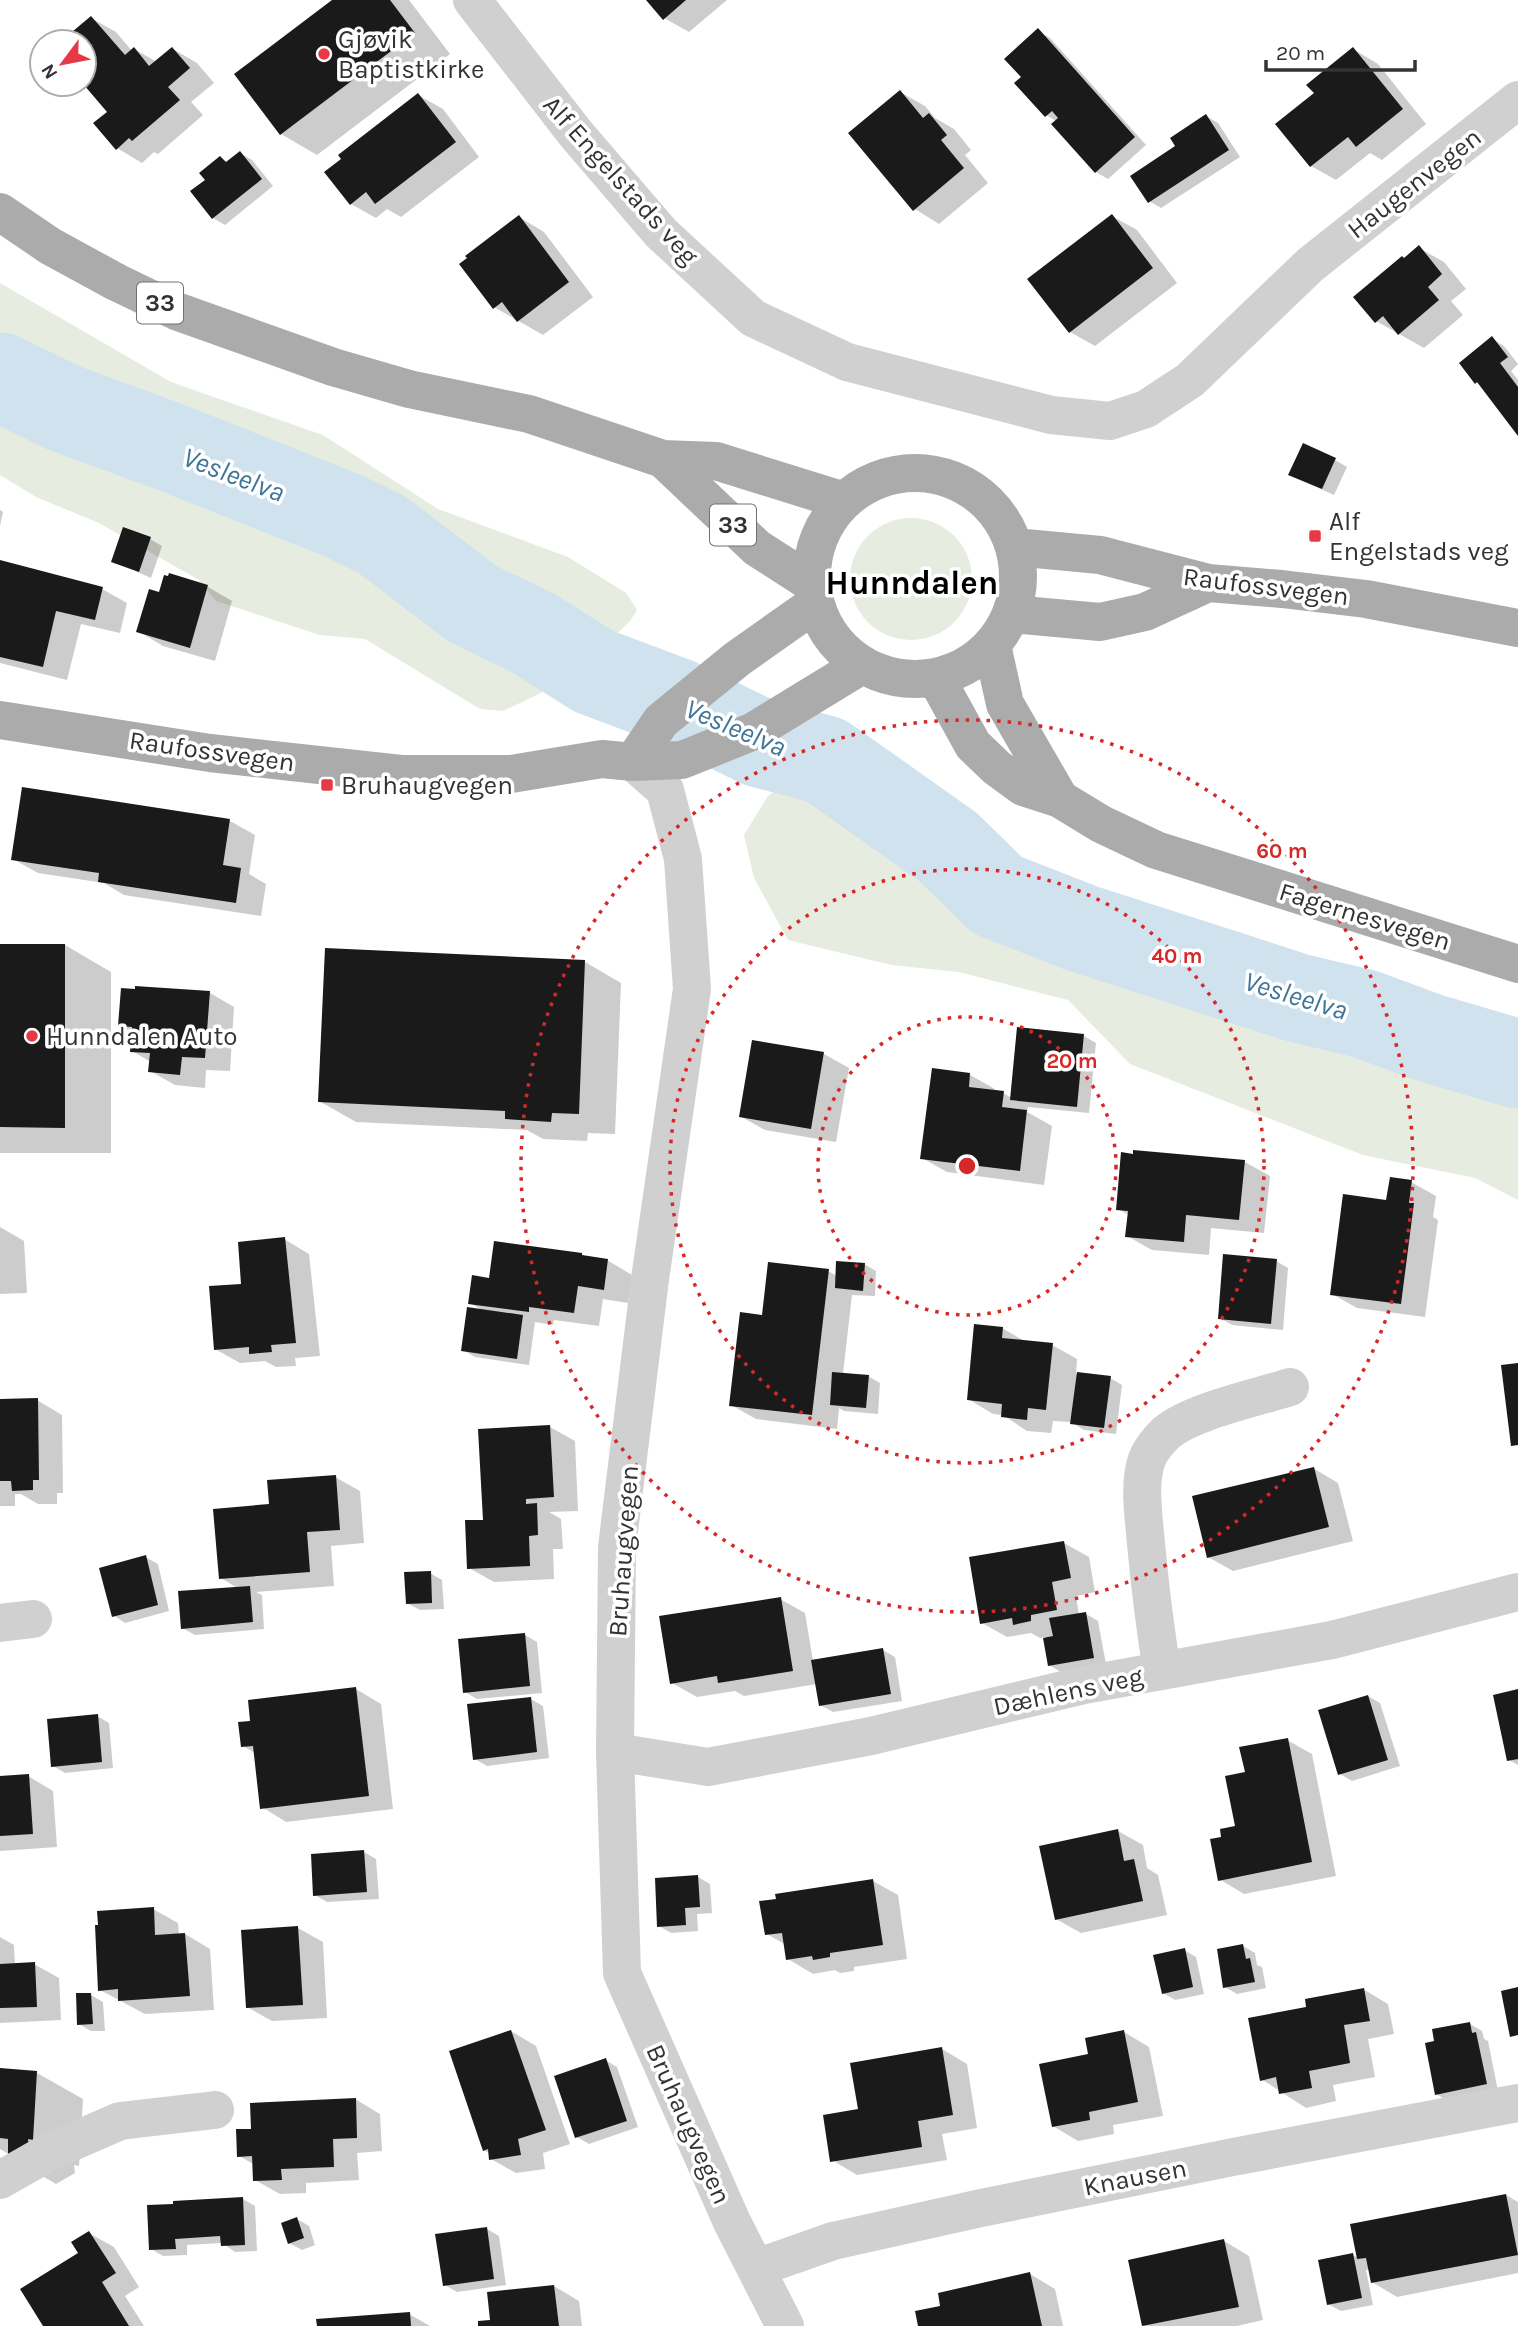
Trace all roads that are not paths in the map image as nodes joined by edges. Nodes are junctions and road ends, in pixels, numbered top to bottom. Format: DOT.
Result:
graph roads {
  1 [pos="472,0"];
  2 [pos="1518,100"];
  3 [pos="0,212"];
  4 [pos="1310,265"];
  5 [pos="663,459"];
  6 [pos="844,500"];
  7 [pos="1014,547"];
  8 [pos="1208,583"];
  9 [pos="813,593"];
  10 [pos="1518,628"];
  11 [pos="1001,629"];
  12 [pos="862,665"];
  13 [pos="936,678"];
  14 [pos="0,720"];
  15 [pos="633,762"];
  16 [pos="1060,799"];
  17 [pos="1518,964"];
  18 [pos="1290,1387"];
  19 [pos="1518,1592"];
  20 [pos="1162,1671"];
  21 [pos="615,1752"];
  22 [pos="1518,2103"];
  23 [pos="215,2110"];
  24 [pos="0,2180"];
  25 [pos="756,2268"];
  26 [pos="785,2326"];
  1 -- 4 [label="street, Alf Engelstads veg"];
  2 -- 4 [label="street, Haugenvegen"];
  3 -- 5 [label="main road, 33"];
  5 -- 6 [label="main road, 33"];
  5 -- 9 [label="main road, 33"];
  6 -- 7 [label="main road"];
  6 -- 9 [label="main road"];
  7 -- 8 [label="main road, Raufossvegen"];
  7 -- 11 [label="main road"];
  8 -- 10 [label="main road, Raufossvegen"];
  8 -- 11 [label="main road"];
  9 -- 12 [label="main road"];
  9 -- 15 [label="main road"];
  11 -- 13 [label="main road"];
  11 -- 16 [label="main road, Fagernesvegen"];
  12 -- 13 [label="main road"];
  12 -- 15 [label="main road, Raufossvegen"];
  13 -- 16 [label="main road, Fagernesvegen"];
  14 -- 15 [label="main road, Raufossvegen"];
  15 -- 21 [label="street, Bruhaugvegen"];
  16 -- 17 [label="main road, Fagernesvegen"];
  18 -- 20 [label="street"];
  19 -- 20 [label="street, Dæhlens veg"];
  20 -- 21 [label="street, Dæhlens veg"];
  21 -- 25 [label="street, Bruhaugvegen"];
  22 -- 25 [label="street, Knausen"];
  23 -- 24 [label="street"];
  25 -- 26 [label="street, Bruhaugvegen"];
}
